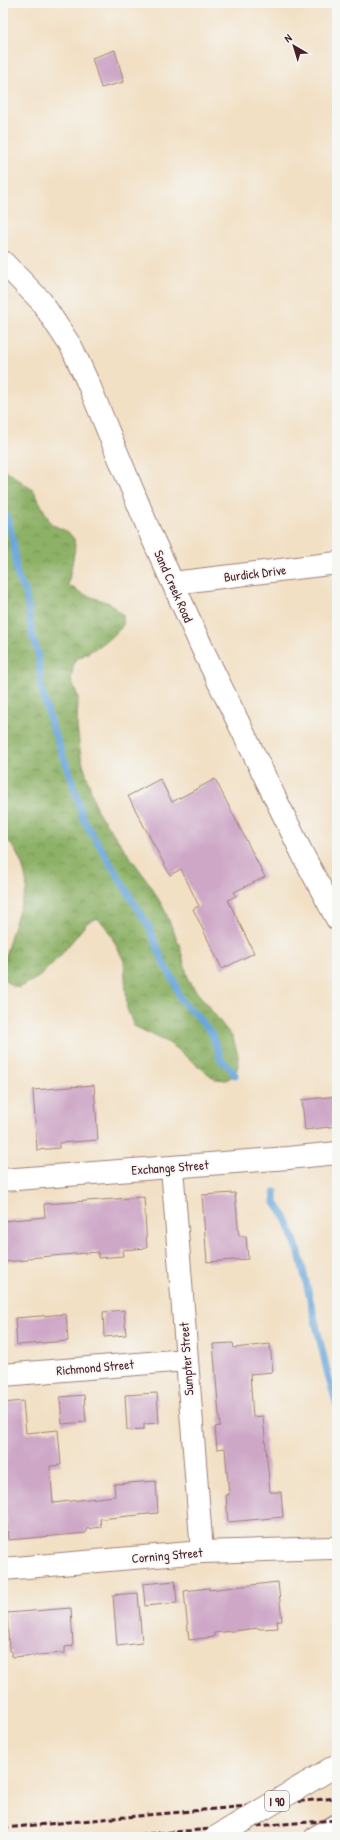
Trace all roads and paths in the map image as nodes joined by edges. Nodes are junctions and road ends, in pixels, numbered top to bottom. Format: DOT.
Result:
graph roads {
  1 [pos="3,262"];
  2 [pos="337,562"];
  3 [pos="173,583"];
  4 [pos="337,919"];
  5 [pos="337,1153"];
  6 [pos="172,1167"];
  7 [pos="3,1180"];
  8 [pos="186,1360"];
  9 [pos="3,1375"];
  10 [pos="331,1548"];
  11 [pos="202,1552"];
  12 [pos="3,1568"];
  13 [pos="337,1765"];
  14 [pos="337,1825"];
  15 [pos="216,1837"];
  16 [pos="316,1837"];
  1 -- 3 [label="main road, Sand Creek Road"];
  2 -- 3 [label="main road, Burdick Drive"];
  3 -- 4 [label="main road, Sand Creek Road"];
  5 -- 6 [label="main road, Exchange Street"];
  6 -- 7 [label="main road, Exchange Street"];
  6 -- 8 [label="main road, Sumpter Street"];
  8 -- 9 [label="main road, Richmond Street"];
  8 -- 11 [label="main road, Sumpter Street"];
  10 -- 11 [label="main road, Corning Street"];
  11 -- 12 [label="main road, Corning Street"];
  13 -- 15 [label="main road, I 90, bridge"];
  14 -- 16 [label="main road"];
}
